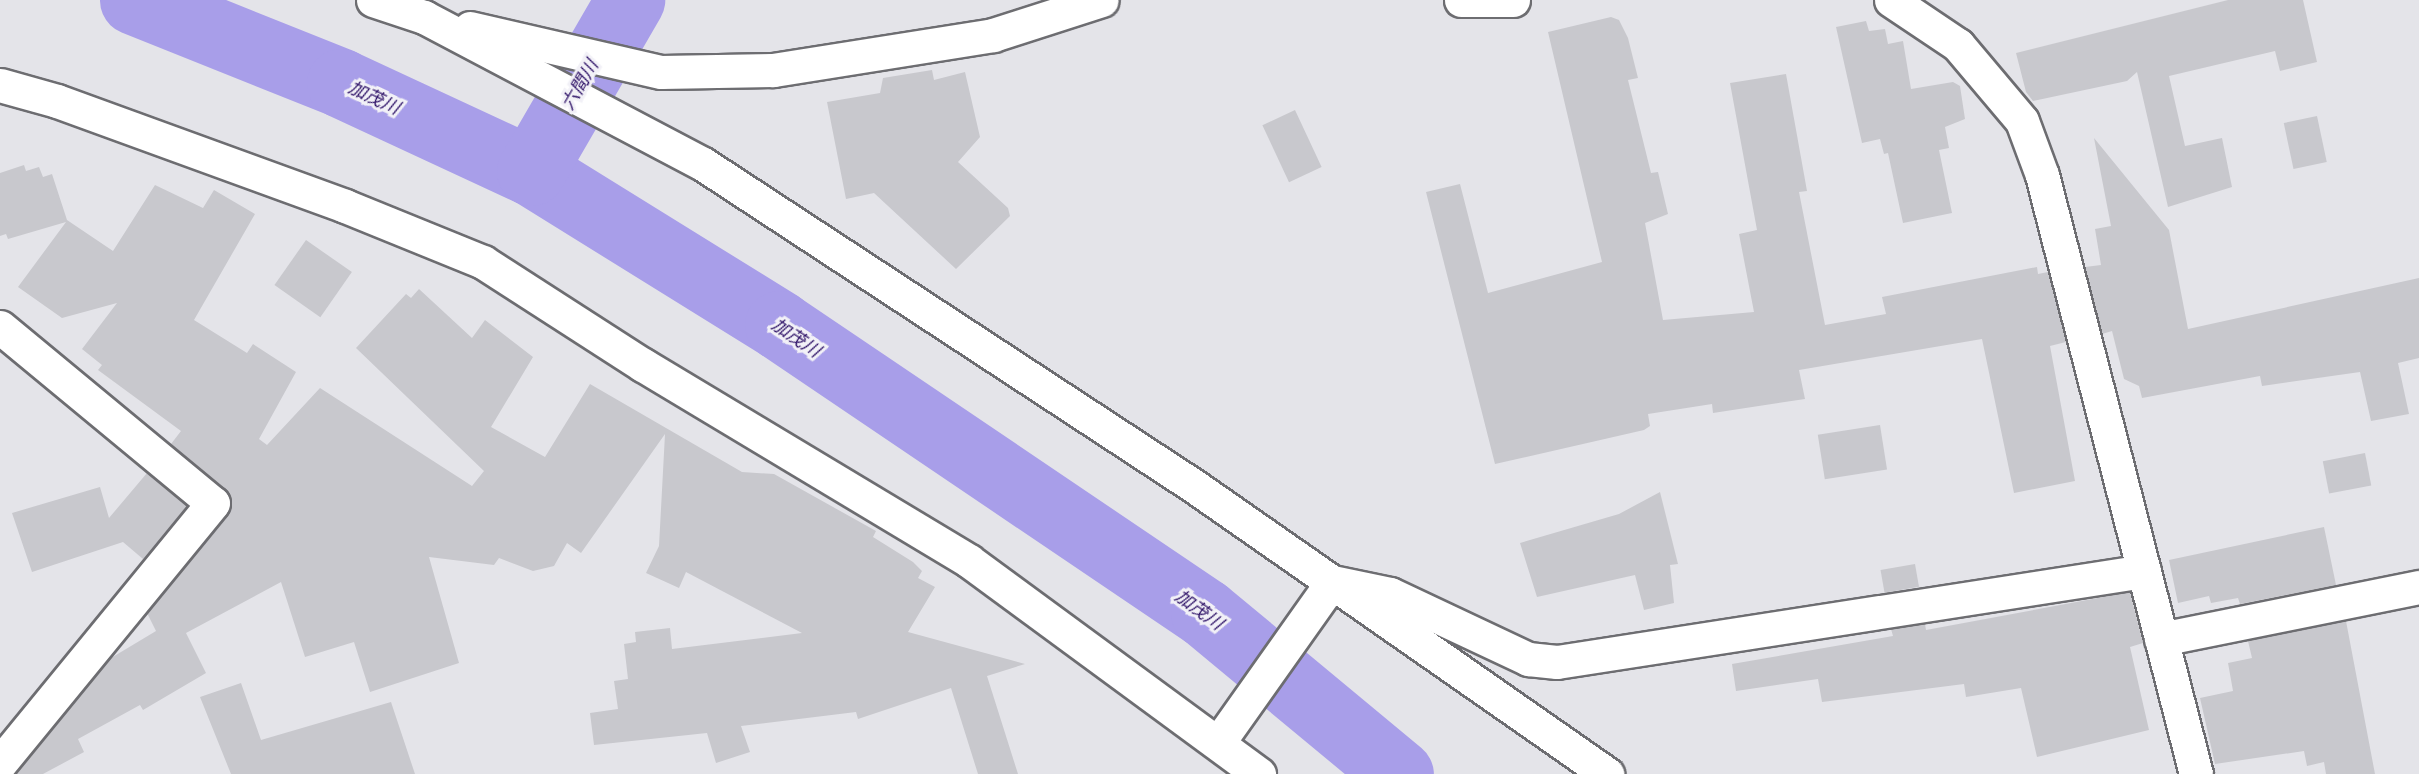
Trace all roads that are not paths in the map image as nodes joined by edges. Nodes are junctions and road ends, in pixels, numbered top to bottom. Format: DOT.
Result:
graph roads {
  1 [pos="373,0"];
  2 [pos="1102,0"];
  3 [pos="1461,0"];
  4 [pos="1513,0"];
  5 [pos="1891,0"];
  6 [pos="424,17"];
  7 [pos="0,85"];
  8 [pos="0,327"];
  9 [pos="2144,571"];
  10 [pos="1332,582"];
  11 [pos="2419,587"];
  12 [pos="2161,639"];
  13 [pos="1218,743"];
  14 [pos="0,763"];
  15 [pos="1259,774"];
  16 [pos="1607,774"];
  17 [pos="2196,774"];
  1 -- 6 [label="street"];
  2 -- 6 [label="street"];
  3 -- 4 [label="street"];
  5 -- 9 [label="street"];
  6 -- 10 [label="street"];
  7 -- 13 [label="street"];
  8 -- 14 [label="street"];
  9 -- 10 [label="street"];
  9 -- 12 [label="street"];
  10 -- 13 [label="street"];
  10 -- 16 [label="street"];
  11 -- 12 [label="street"];
  12 -- 17 [label="street"];
  13 -- 15 [label="street"];
}
